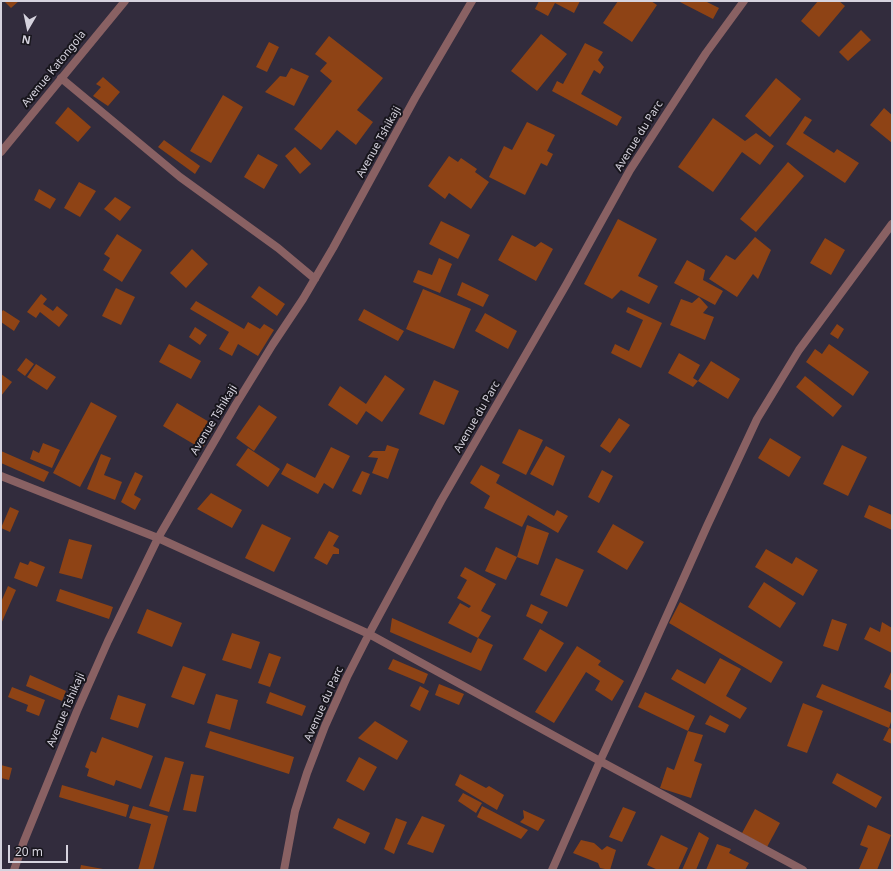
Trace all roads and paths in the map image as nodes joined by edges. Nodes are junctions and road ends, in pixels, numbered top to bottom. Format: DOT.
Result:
graph roads {
  1 [pos="125,1"];
  2 [pos="472,1"];
  3 [pos="744,1"];
  4 [pos="61,78"];
  5 [pos="1,152"];
  6 [pos="892,224"];
  7 [pos="315,279"];
  8 [pos="1,476"];
  9 [pos="158,538"];
  10 [pos="369,634"];
  11 [pos="600,761"];
  12 [pos="14,870"];
  13 [pos="284,870"];
  14 [pos="552,870"];
  15 [pos="803,870"];
  1 -- 4 [label="street, Avenue Katongola"];
  2 -- 7 [label="street, Avenue Tshikaji"];
  3 -- 10 [label="street, Avenue du Parc"];
  4 -- 5 [label="street, Avenue Katongola"];
  4 -- 7 [label="street"];
  6 -- 11 [label="street"];
  7 -- 9 [label="street, Avenue Tshikaji"];
  8 -- 9 [label="street"];
  9 -- 10 [label="street"];
  9 -- 12 [label="street, Avenue Tshikaji"];
  10 -- 11 [label="street"];
  10 -- 13 [label="street, Avenue du Parc"];
  11 -- 14 [label="street"];
  11 -- 15 [label="street"];
}
